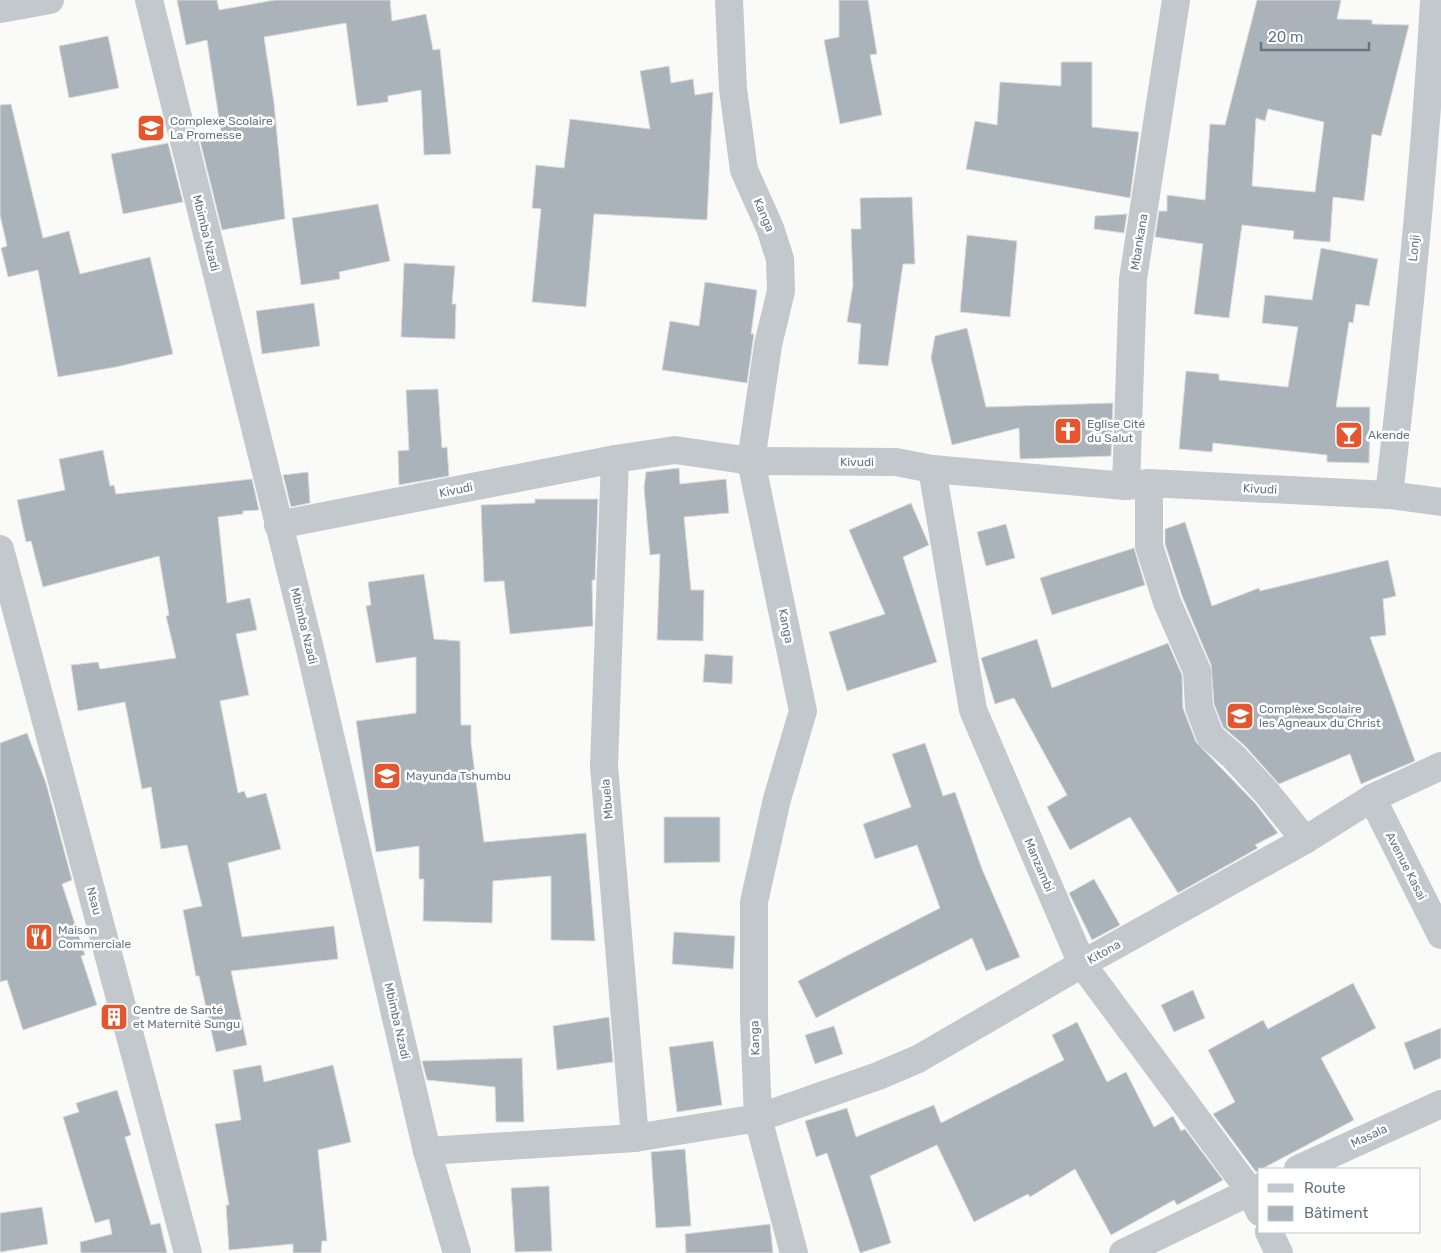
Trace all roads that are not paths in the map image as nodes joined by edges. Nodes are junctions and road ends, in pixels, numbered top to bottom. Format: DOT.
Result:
graph roads {
  1 [pos="50,0"];
  2 [pos="149,0"];
  3 [pos="729,0"];
  4 [pos="1176,0"];
  5 [pos="1434,0"];
  6 [pos="0,9"];
  7 [pos="615,459"];
  8 [pos="751,461"];
  9 [pos="932,469"];
  10 [pos="1138,485"];
  11 [pos="1389,495"];
  12 [pos="1441,502"];
  13 [pos="278,525"];
  14 [pos="0,549"];
  15 [pos="1441,766"];
  16 [pos="1372,798"];
  17 [pos="1305,840"];
  18 [pos="1441,934"];
  19 [pos="1082,964"];
  20 [pos="1441,1104"];
  21 [pos="758,1118"];
  22 [pos="635,1138"];
  23 [pos="427,1151"];
  24 [pos="1300,1168"];
  25 [pos="1257,1196"];
  26 [pos="1269,1233"];
  27 [pos="188,1253"];
  28 [pos="458,1253"];
  29 [pos="794,1253"];
  30 [pos="1123,1253"];
  31 [pos="1279,1253"];
  1 -- 6 [label="street"];
  2 -- 13 [label="street, Mbimba Nzadi"];
  3 -- 8 [label="street, Kanga"];
  4 -- 10 [label="street, Mbankana"];
  5 -- 11 [label="street, Lonji"];
  7 -- 8 [label="street, Kivudi"];
  7 -- 13 [label="street, Kivudi"];
  7 -- 22 [label="street, Mbuela"];
  8 -- 9 [label="street, Kivudi"];
  8 -- 21 [label="street, Kanga"];
  9 -- 10 [label="street, Kivudi"];
  9 -- 19 [label="street, Manzambi"];
  10 -- 11 [label="street, Kivudi"];
  10 -- 17 [label="street, Mbankana"];
  11 -- 12 [label="street, Kivudi"];
  13 -- 23 [label="street, Mbimba Nzadi"];
  14 -- 27 [label="street, Nsau"];
  15 -- 16 [label="street, Kitona"];
  16 -- 17 [label="street, Kitona"];
  16 -- 18 [label="street, Avenue Kasai"];
  17 -- 19 [label="street, Kitona"];
  19 -- 21 [label="street, Kitona"];
  19 -- 25 [label="street, Manzambi"];
  20 -- 24 [label="street, Masala"];
  21 -- 22 [label="street, Kitona"];
  21 -- 29 [label="street, Kanga"];
  22 -- 23 [label="street, Kitona"];
  23 -- 28 [label="street, Mbimba Nzadi"];
  25 -- 30 [label="street"];
  26 -- 31 [label="street"];
}
